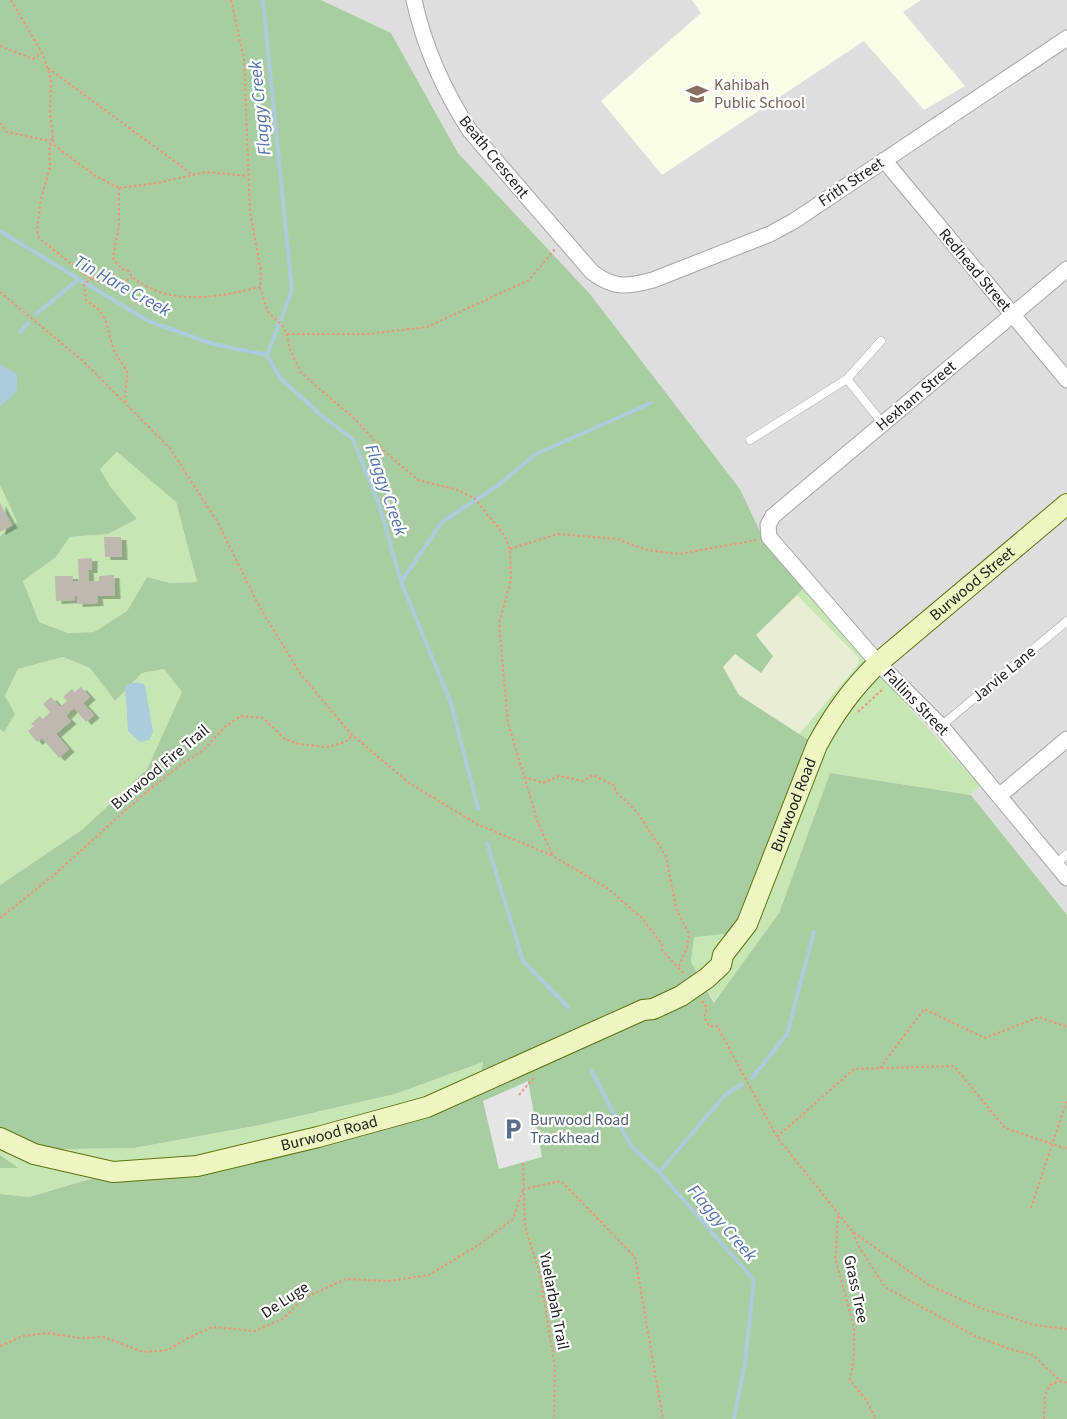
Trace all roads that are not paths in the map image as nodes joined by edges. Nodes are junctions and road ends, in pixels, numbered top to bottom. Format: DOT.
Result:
graph roads {
  1 [pos="414,0"];
  2 [pos="1067,38"];
  3 [pos="884,160"];
  4 [pos="1067,269"];
  5 [pos="616,286"];
  6 [pos="1012,315"];
  7 [pos="882,341"];
  8 [pos="846,379"];
  9 [pos="1067,380"];
  10 [pos="883,424"];
  11 [pos="750,440"];
  12 [pos="1067,504"];
  13 [pos="769,531"];
  14 [pos="1067,621"];
  15 [pos="878,663"];
  16 [pos="941,726"];
  17 [pos="1067,739"];
  18 [pos="999,796"];
  19 [pos="1061,859"];
  20 [pos="1067,878"];
  21 [pos="0,1138"];
  1 -- 5 [label="street, Beath Crescent"];
  2 -- 3 [label="street, Frith Street"];
  3 -- 5 [label="street, Frith Street"];
  3 -- 6 [label="street, Redhead Street"];
  4 -- 6 [label="street, Hexham Street"];
  6 -- 9 [label="street, Redhead Street"];
  6 -- 10 [label="street, Hexham Street"];
  7 -- 8 [label="lane"];
  8 -- 10 [label="lane"];
  8 -- 11 [label="lane"];
  10 -- 13 [label="street, Hexham Street"];
  12 -- 15 [label="main road, Burwood Street"];
  13 -- 15 [label="street, Fallins Street"];
  14 -- 16 [label="lane, Jarvie Lane"];
  15 -- 16 [label="street, Fallins Street"];
  15 -- 21 [label="main road, Burwood Road"];
  16 -- 18 [label="street, Fallins Street"];
  17 -- 18 [label="street"];
  18 -- 19 [label="street, Fallins Street"];
  19 -- 20 [label="street, Fallins Street"];
}
